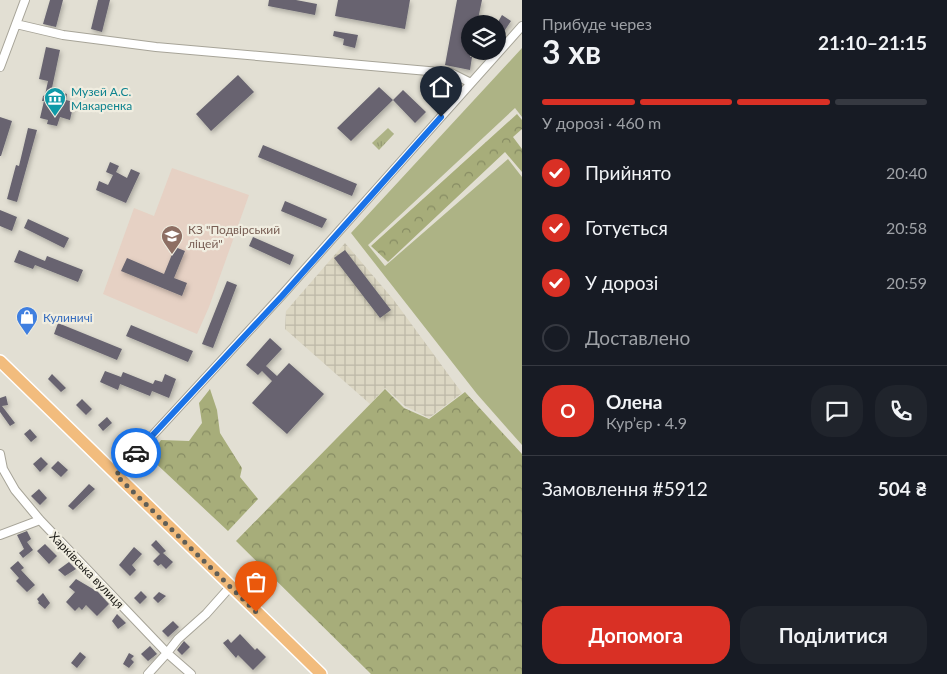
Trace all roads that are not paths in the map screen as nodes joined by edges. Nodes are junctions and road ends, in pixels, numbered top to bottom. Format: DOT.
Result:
graph roads {
  1 [pos="25,0"];
  2 [pos="16,24"];
  3 [pos="522,26"];
  4 [pos="0,67"];
  5 [pos="471,83"];
  6 [pos="0,360"];
  7 [pos="0,454"];
  8 [pos="116,475"];
  9 [pos="40,520"];
  10 [pos="0,535"];
  11 [pos="230,587"];
  12 [pos="168,653"];
  13 [pos="148,674"];
  14 [pos="191,674"];
  15 [pos="321,674"];
  1 -- 2 [label="street"];
  2 -- 4 [label="street"];
  2 -- 5 [label="street"];
  3 -- 5 [label="street"];
  5 -- 8 [label="street"];
  6 -- 8 [label="main road"];
  7 -- 9 [label="street, Харківська вулиця"];
  8 -- 11 [label="main road"];
  9 -- 10 [label="street"];
  9 -- 12 [label="street, Харківська вулиця"];
  11 -- 12 [label="street"];
  11 -- 15 [label="main road"];
  12 -- 13 [label="street"];
  12 -- 14 [label="street, Харківська вулиця"];
}
